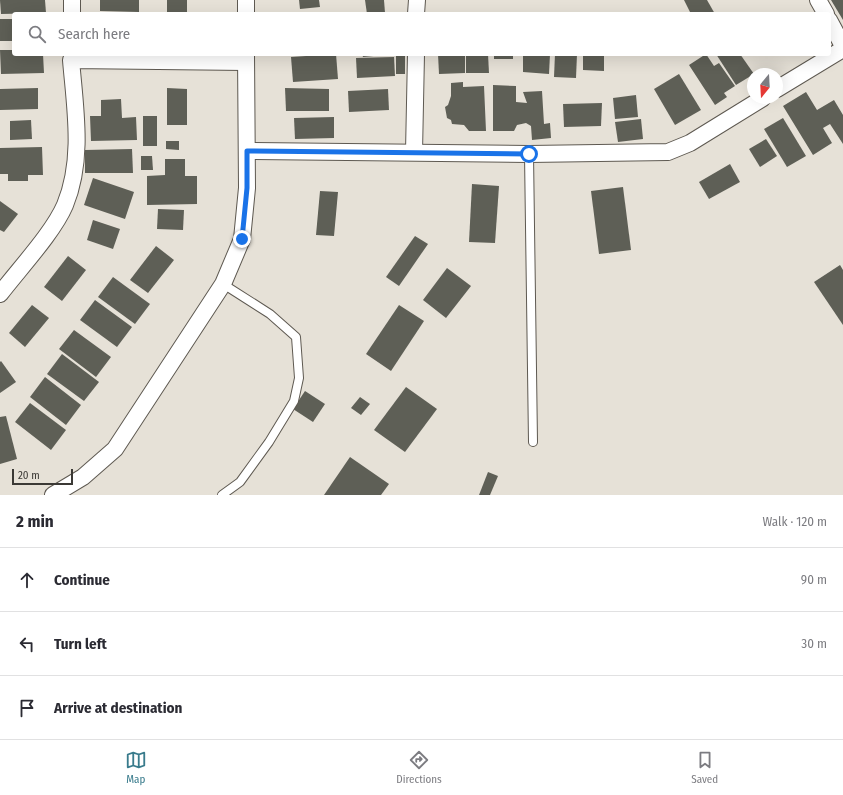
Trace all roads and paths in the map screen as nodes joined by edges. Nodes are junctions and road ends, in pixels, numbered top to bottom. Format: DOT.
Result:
graph roads {
  1 [pos="72,0"];
  2 [pos="246,0"];
  3 [pos="417,0"];
  4 [pos="818,0"];
  5 [pos="72,12"];
  6 [pos="246,12"];
  7 [pos="416,12"];
  8 [pos="825,12"];
  9 [pos="831,24"];
  10 [pos="843,47"];
  11 [pos="831,55"];
  12 [pos="416,56"];
  13 [pos="829,56"];
  14 [pos="71,57"];
  15 [pos="246,58"];
  16 [pos="783,85"];
  17 [pos="753,104"];
  18 [pos="247,151"];
  19 [pos="414,152"];
  20 [pos="529,154"];
  21 [pos="223,284"];
  22 [pos="0,294"];
  23 [pos="533,442"];
  24 [pos="61,494"];
  25 [pos="222,495"];
  1 -- 5 [label="street"];
  2 -- 6 [label="street"];
  3 -- 7 [label="street"];
  4 -- 8 [label="street"];
  9 -- 10 [label="street"];
  10 -- 11 [label="street"];
  12 -- 19 [label="street"];
  13 -- 16 [label="street"];
  14 -- 15 [label="street"];
  14 -- 22 [label="street"];
  15 -- 18 [label="street"];
  17 -- 20 [label="street"];
  18 -- 19 [label="street"];
  18 -- 21 [label="street"];
  19 -- 20 [label="street"];
  20 -- 23 [label="lane"];
  21 -- 24 [label="street"];
  21 -- 25 [label="lane"];
}
